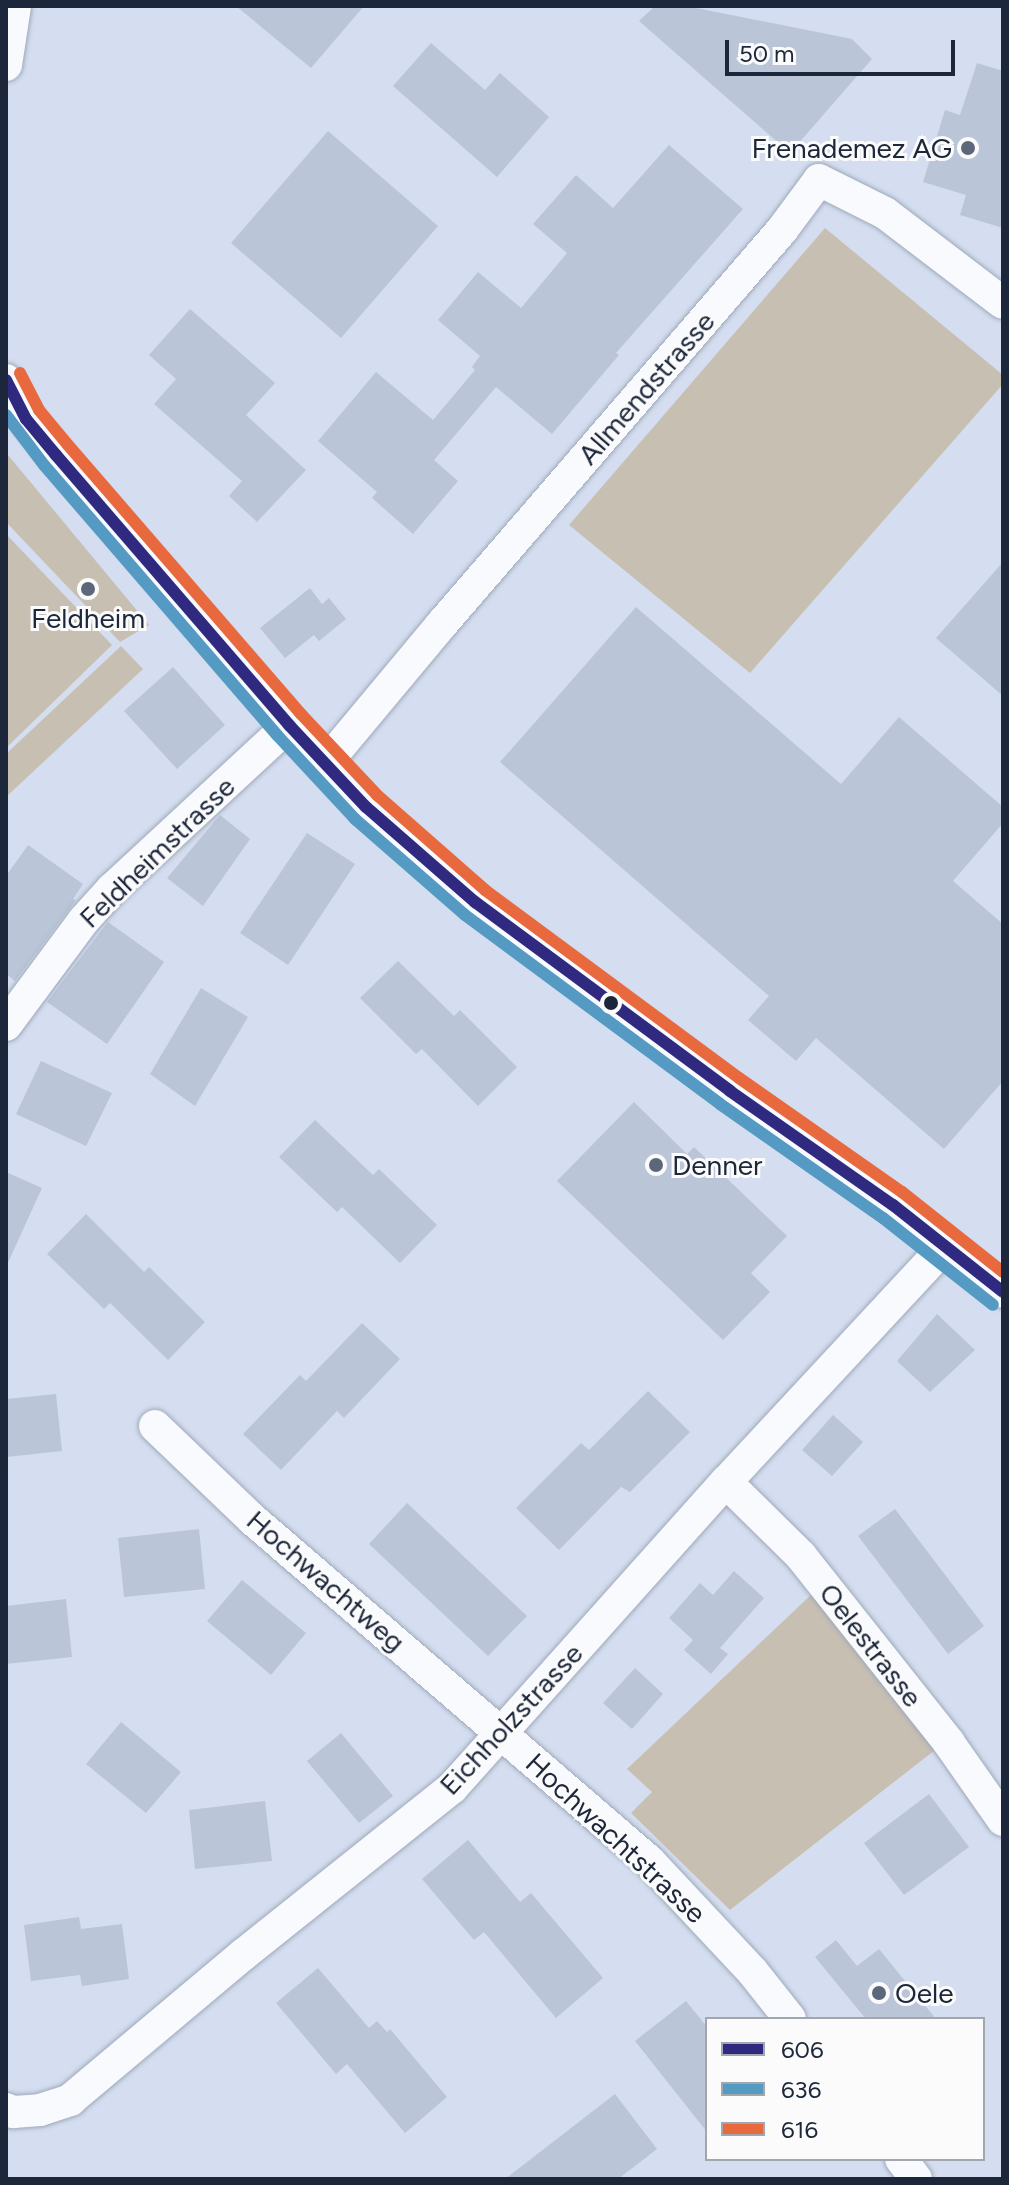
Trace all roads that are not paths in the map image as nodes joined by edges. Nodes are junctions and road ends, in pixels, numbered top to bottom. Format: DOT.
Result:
graph roads {
  1 [pos="15,6"];
  2 [pos="6,65"];
  3 [pos="1003,303"];
  4 [pos="9,394"];
  5 [pos="289,725"];
  6 [pos="326,763"];
  7 [pos="6,1025"];
  8 [pos="946,1245"];
  9 [pos="1003,1292"];
  10 [pos="155,1426"];
  11 [pos="726,1482"];
  12 [pos="502,1732"];
  13 [pos="1003,1820"];
  14 [pos="788,2017"];
  15 [pos="10,2110"];
  16 [pos="902,2161"];
  17 [pos="916,2179"];
  1 -- 2 [label="street"];
  3 -- 6 [label="street, Allmendstrasse"];
  4 -- 5 [label="street"];
  5 -- 6 [label="street"];
  5 -- 7 [label="street, Feldheimstrasse"];
  6 -- 8 [label="street"];
  8 -- 9 [label="street"];
  8 -- 11 [label="street, Eichholzstrasse"];
  10 -- 12 [label="street, Hochwachtweg"];
  11 -- 12 [label="street, Eichholzstrasse"];
  11 -- 13 [label="street, Oelestrasse"];
  12 -- 14 [label="street, Hochwachtstrasse"];
  12 -- 15 [label="street, Eichholzstrasse"];
  16 -- 17 [label="street"];
}
